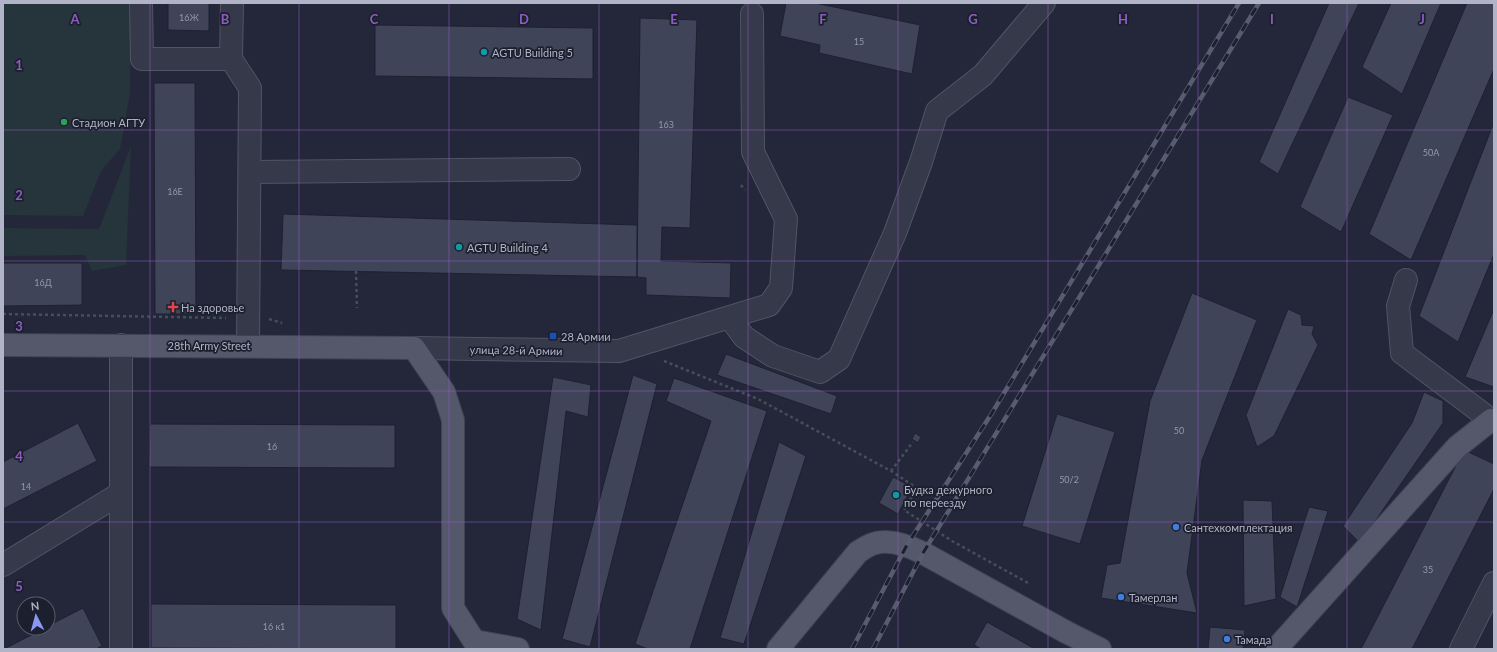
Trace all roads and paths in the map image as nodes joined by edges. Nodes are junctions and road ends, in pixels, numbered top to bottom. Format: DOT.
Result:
graph roads {
  1 [pos="142,3"];
  2 [pos="232,3"];
  3 [pos="1044,3"];
  4 [pos="752,14"];
  5 [pos="231,59"];
  6 [pos="569,169"];
  7 [pos="250,172"];
  8 [pos="741,185"];
  9 [pos="750,196"];
  10 [pos="356,271"];
  11 [pos="1406,280"];
  12 [pos="357,308"];
  13 [pos="3,314"];
  14 [pos="249,318"];
  15 [pos="730,318"];
  16 [pos="285,325"];
  17 [pos="3,344"];
  18 [pos="121,345"];
  19 [pos="248,345"];
  20 [pos="414,348"];
  21 [pos="657,358"];
  22 [pos="1492,420"];
  23 [pos="913,442"];
  24 [pos="890,471"];
  25 [pos="121,494"];
  26 [pos="3,565"];
  27 [pos="1494,584"];
  28 [pos="1034,586"];
  29 [pos="1489,605"];
  30 [pos="121,649"];
  31 [pos="518,649"];
  32 [pos="778,649"];
  33 [pos="1100,649"];
  34 [pos="1276,649"];
  35 [pos="1461,649"];
  1 -- 5 [label="lane"];
  2 -- 5 [label="lane"];
  3 -- 15 [label="lane"];
  4 -- 15 [label="lane, улица 28-й Армии"];
  5 -- 7 [label="lane"];
  6 -- 7 [label="lane"];
  7 -- 14 [label="lane"];
  8 -- 9 [label="path"];
  10 -- 12 [label="path"];
  11 -- 22 [label="lane"];
  13 -- 14 [label="path"];
  14 -- 16 [label="path"];
  14 -- 19 [label="lane"];
  15 -- 20 [label="lane, улица 28-й Армии"];
  17 -- 18 [label="main road, 28th Army Street"];
  18 -- 19 [label="main road, 28th Army Street"];
  18 -- 25 [label="lane"];
  19 -- 20 [label="main road, 28th Army Street"];
  20 -- 31 [label="main road"];
  21 -- 24 [label="path"];
  22 -- 34 [label="main road"];
  23 -- 24 [label="path"];
  24 -- 28 [label="path"];
  25 -- 26 [label="lane"];
  25 -- 30 [label="lane"];
  27 -- 29 [label="lane"];
  29 -- 35 [label="lane"];
  32 -- 33 [label="main road"];
}
